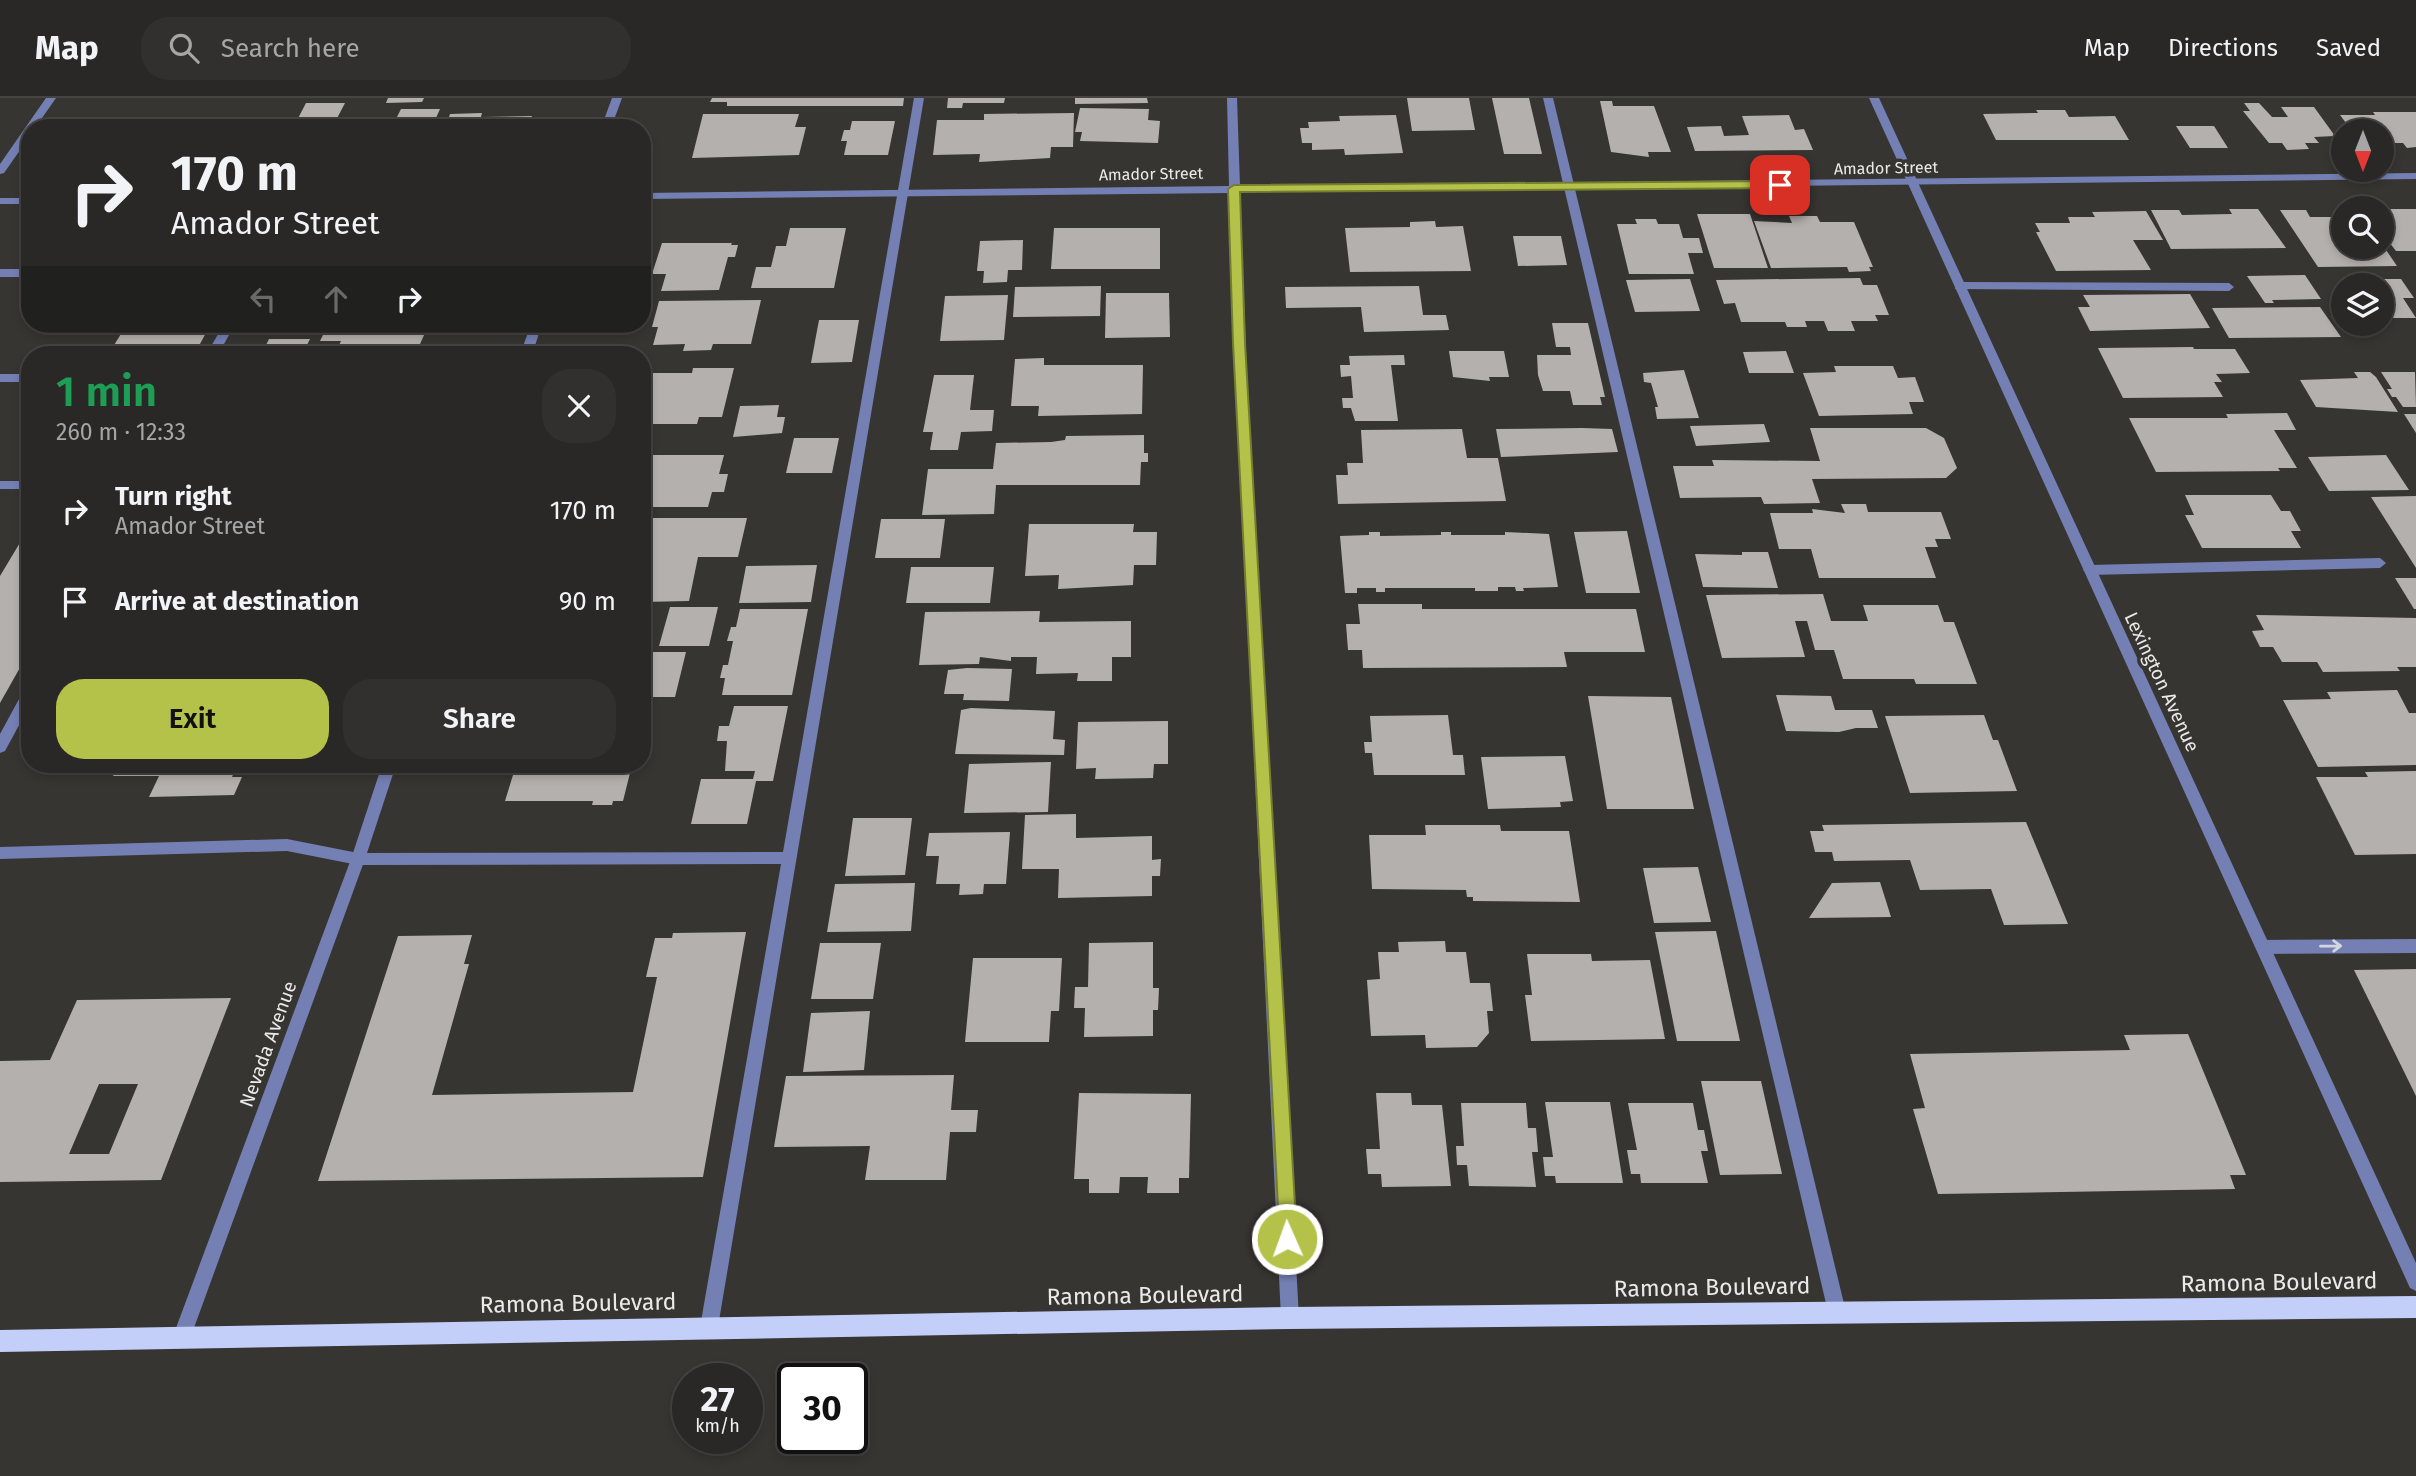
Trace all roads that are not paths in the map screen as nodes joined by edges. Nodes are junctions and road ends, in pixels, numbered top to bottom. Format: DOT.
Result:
graph roads {
  1 [pos="51,98"];
  2 [pos="617,98"];
  3 [pos="919,98"];
  4 [pos="1232,98"];
  5 [pos="1548,98"];
  6 [pos="1874,98"];
  7 [pos="36,119"];
  8 [pos="609,119"];
  9 [pos="21,141"];
  10 [pos="0,171"];
  11 [pos="2416,176"];
  12 [pos="1912,184"];
  13 [pos="1569,187"];
  14 [pos="1234,189"];
  15 [pos="901,193"];
  16 [pos="651,197"];
  17 [pos="0,201"];
  18 [pos="21,201"];
  19 [pos="0,273"];
  20 [pos="21,273"];
  21 [pos="1959,286"];
  22 [pos="2229,287"];
  23 [pos="0,378"];
  24 [pos="21,378"];
  25 [pos="0,485"];
  26 [pos="21,485"];
  27 [pos="2380,564"];
  28 [pos="2090,570"];
  29 [pos="21,708"];
  30 [pos="0,747"];
  31 [pos="386,773"];
  32 [pos="0,853"];
  33 [pos="788,858"];
  34 [pos="358,859"];
  35 [pos="2416,946"];
  36 [pos="2263,947"];
  37 [pos="2416,1282"];
  38 [pos="2416,1307"];
  39 [pos="1837,1312"];
  40 [pos="1290,1318"];
  41 [pos="709,1327"];
  42 [pos="183,1336"];
  43 [pos="0,1341"];
  1 -- 7 [label="street"];
  2 -- 8 [label="street"];
  3 -- 15 [label="street"];
  4 -- 14 [label="street"];
  5 -- 13 [label="street"];
  6 -- 12 [label="street, Lexington Avenue"];
  9 -- 10 [label="street"];
  11 -- 12 [label="street, Amador Street"];
  12 -- 13 [label="street, Amador Street"];
  12 -- 21 [label="street, Lexington Avenue"];
  13 -- 14 [label="street, Amador Street"];
  13 -- 39 [label="street"];
  14 -- 15 [label="street, Amador Street"];
  14 -- 40 [label="street"];
  15 -- 16 [label="street, Amador Street"];
  15 -- 33 [label="street"];
  17 -- 18 [label="street"];
  19 -- 20 [label="street"];
  21 -- 22 [label="street"];
  21 -- 28 [label="street, Lexington Avenue"];
  23 -- 24 [label="street"];
  25 -- 26 [label="street"];
  27 -- 28 [label="street"];
  28 -- 36 [label="street, Lexington Avenue"];
  29 -- 30 [label="street"];
  31 -- 34 [label="street, Nevada Avenue"];
  32 -- 34 [label="street"];
  33 -- 34 [label="street"];
  33 -- 41 [label="street"];
  34 -- 42 [label="street, Nevada Avenue"];
  36 -- 35 [label="street, one-way"];
  36 -- 37 [label="street, Lexington Avenue"];
  38 -- 39 [label="main road, Ramona Boulevard"];
  39 -- 40 [label="main road, Ramona Boulevard"];
  40 -- 41 [label="main road, Ramona Boulevard"];
  41 -- 42 [label="main road, Ramona Boulevard"];
  42 -- 43 [label="main road, Ramona Boulevard"];
}
